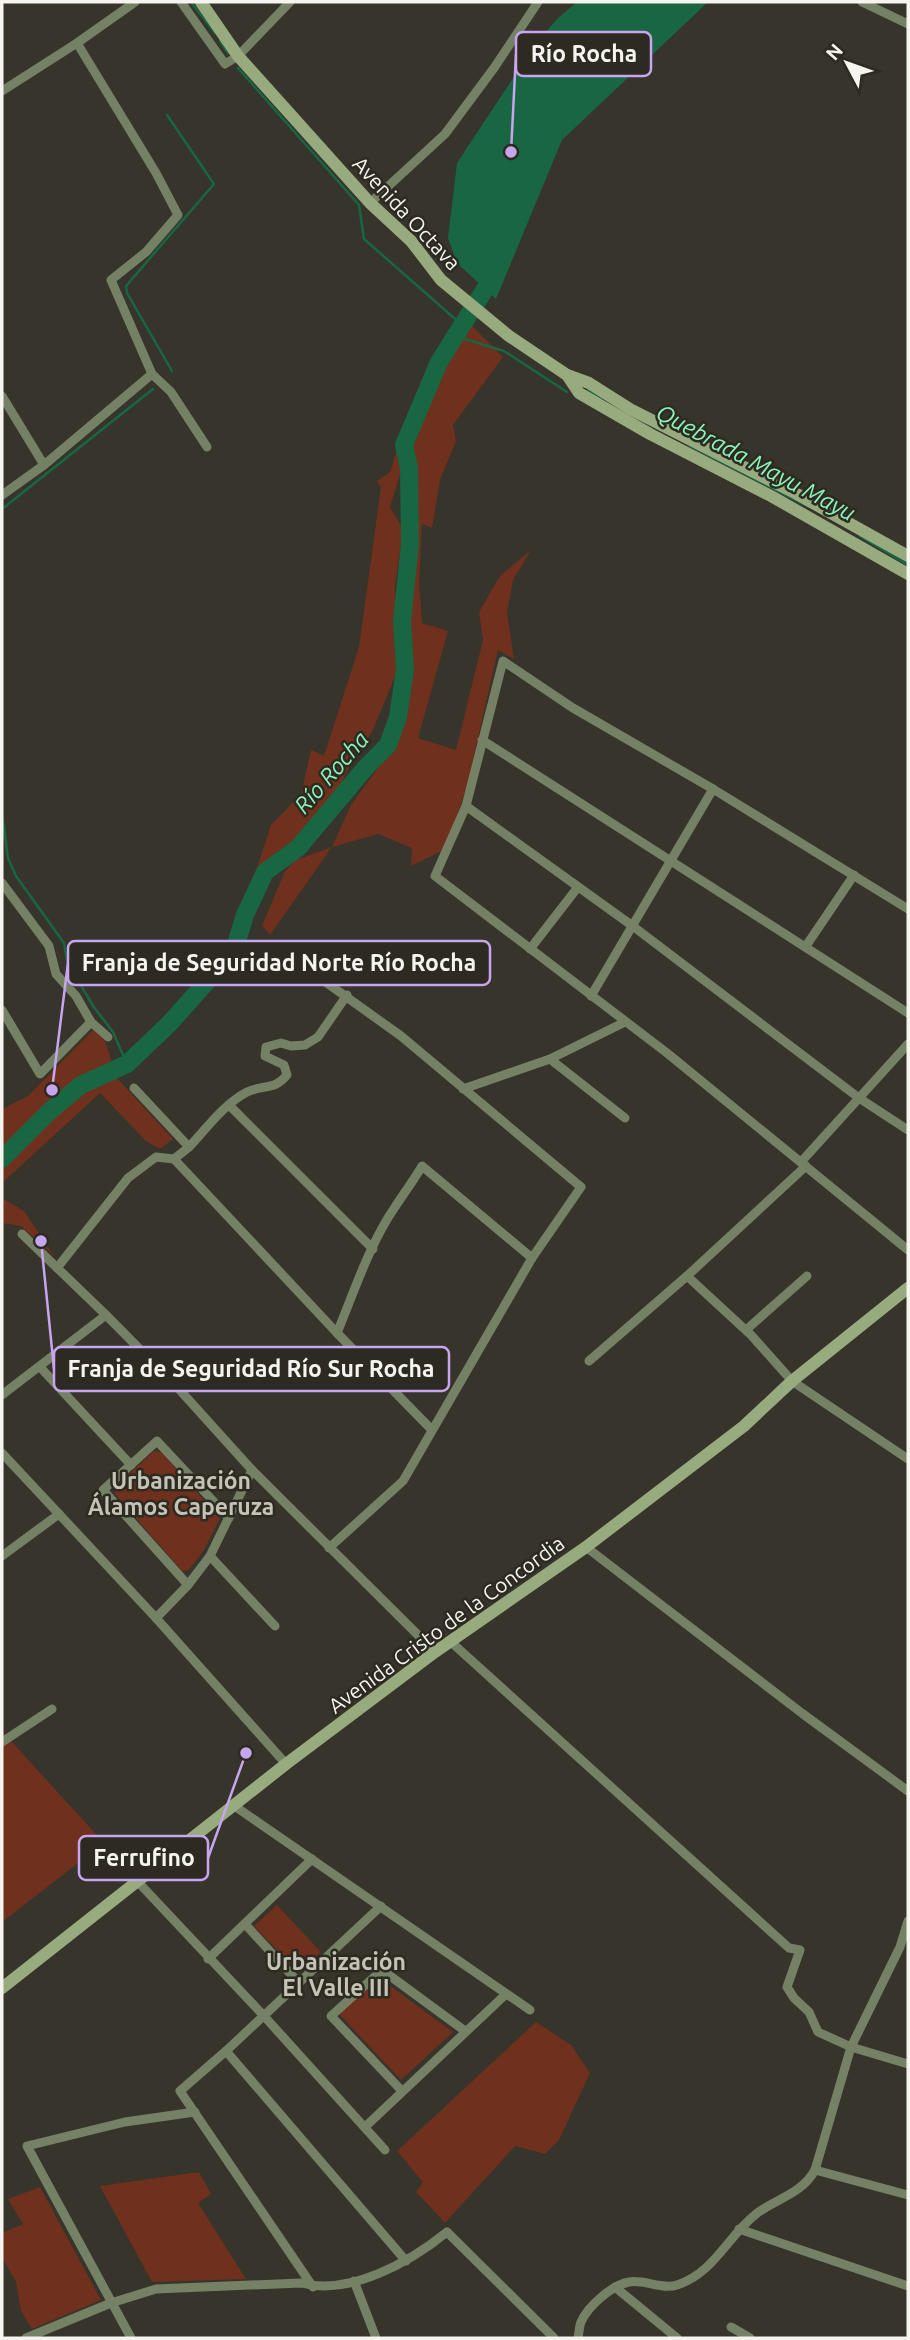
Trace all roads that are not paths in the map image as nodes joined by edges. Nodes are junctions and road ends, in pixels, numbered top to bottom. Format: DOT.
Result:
graph roads {
  1 [pos="135,2"];
  2 [pos="181,2"];
  3 [pos="201,2"];
  4 [pos="290,2"];
  5 [pos="538,2"];
  6 [pos="862,2"];
  7 [pos="908,24"];
  8 [pos="77,43"];
  9 [pos="238,57"];
  10 [pos="2,91"];
  11 [pos="370,203"];
  12 [pos="152,374"];
  13 [pos="567,375"];
  14 [pos="2,396"];
  15 [pos="207,447"];
  16 [pos="44,465"];
  17 [pos="2,495"];
  18 [pos="908,556"];
  19 [pos="908,574"];
  20 [pos="482,740"];
  21 [pos="713,789"];
  22 [pos="467,806"];
  23 [pos="670,859"];
  24 [pos="854,875"];
  25 [pos="2,883"];
  26 [pos="578,887"];
  27 [pos="908,909"];
  28 [pos="634,927"];
  29 [pos="806,946"];
  30 [pos="530,949"];
  31 [pos="320,978"];
  32 [pos="347,995"];
  33 [pos="592,996"];
  34 [pos="2,1010"];
  35 [pos="908,1013"];
  36 [pos="91,1022"];
  37 [pos="625,1022"];
  38 [pos="108,1037"];
  39 [pos="908,1044"];
  40 [pos="550,1059"];
  41 [pos="134,1088"];
  42 [pos="463,1089"];
  43 [pos="859,1098"];
  44 [pos="229,1105"];
  45 [pos="625,1118"];
  46 [pos="908,1130"];
  47 [pos="189,1147"];
  48 [pos="174,1159"];
  49 [pos="803,1164"];
  50 [pos="22,1234"];
  51 [pos="373,1249"];
  52 [pos="908,1250"];
  53 [pos="532,1258"];
  54 [pos="57,1268"];
  55 [pos="687,1276"];
  56 [pos="807,1276"];
  57 [pos="908,1288"];
  58 [pos="106,1315"];
  59 [pos="746,1330"];
  60 [pos="337,1333"];
  61 [pos="589,1361"];
  62 [pos="40,1367"];
  63 [pos="792,1381"];
  64 [pos="2,1395"];
  65 [pos="432,1430"];
  66 [pos="2,1452"];
  67 [pos="908,1460"];
  68 [pos="131,1465"];
  69 [pos="252,1471"];
  70 [pos="59,1514"];
  71 [pos="229,1518"];
  72 [pos="586,1547"];
  73 [pos="329,1548"];
  74 [pos="2,1556"];
  75 [pos="210,1556"];
  76 [pos="188,1585"];
  77 [pos="156,1618"];
  78 [pos="275,1626"];
  79 [pos="451,1642"];
  80 [pos="435,1652"];
  81 [pos="52,1709"];
  82 [pos="2,1742"];
  83 [pos="286,1764"];
  84 [pos="908,1790"];
  85 [pos="233,1805"];
  86 [pos="312,1859"];
  87 [pos="138,1882"];
  88 [pos="381,1906"];
  89 [pos="908,1921"];
  90 [pos="245,1924"];
  91 [pos="208,1959"];
  92 [pos="299,1983"];
  93 [pos="2,1988"];
  94 [pos="506,1994"];
  95 [pos="530,2010"];
  96 [pos="264,2016"];
  97 [pos="465,2031"];
  98 [pos="850,2047"];
  99 [pos="226,2052"];
  100 [pos="908,2064"];
  101 [pos="402,2091"];
  102 [pos="195,2112"];
  103 [pos="365,2127"];
  104 [pos="385,2150"];
  105 [pos="815,2171"];
  106 [pos="908,2195"];
  107 [pos="740,2229"];
  108 [pos="406,2262"];
  109 [pos="354,2281"];
  110 [pos="908,2286"];
  111 [pos="313,2287"];
  112 [pos="615,2287"];
  113 [pos="111,2303"];
  114 [pos="731,2327"];
  115 [pos="26,2338"];
  116 [pos="131,2338"];
  117 [pos="376,2338"];
  118 [pos="554,2338"];
  119 [pos="579,2338"];
  120 [pos="677,2338"];
  121 [pos="750,2338"];
  1 -- 8 [label="street"];
  2 -- 9 [label="street, Avenida Octava"];
  3 -- 9 [label="main road, Avenida Octava"];
  4 -- 9 [label="street"];
  5 -- 11 [label="street"];
  6 -- 7 [label="street"];
  8 -- 10 [label="street"];
  8 -- 12 [label="street"];
  9 -- 11 [label="main road, Avenida Octava"];
  11 -- 13 [label="main road, Avenida Octava"];
  12 -- 15 [label="street"];
  12 -- 16 [label="street"];
  13 -- 18 [label="main road, Avenida Octava"];
  13 -- 19 [label="main road, Avenida Octava"];
  14 -- 16 [label="street"];
  16 -- 17 [label="street"];
  20 -- 21 [label="street"];
  20 -- 22 [label="street"];
  20 -- 23 [label="street"];
  21 -- 23 [label="street"];
  21 -- 24 [label="street"];
  22 -- 26 [label="street"];
  22 -- 30 [label="street"];
  23 -- 28 [label="street"];
  23 -- 29 [label="street"];
  24 -- 27 [label="street"];
  24 -- 29 [label="street"];
  25 -- 36 [label="street"];
  26 -- 28 [label="street"];
  26 -- 30 [label="street"];
  28 -- 33 [label="street"];
  28 -- 43 [label="street"];
  29 -- 35 [label="street"];
  30 -- 33 [label="street"];
  31 -- 32 [label="street"];
  32 -- 42 [label="street"];
  32 -- 44 [label="street"];
  33 -- 37 [label="street"];
  34 -- 36 [label="street"];
  36 -- 38 [label="street"];
  37 -- 40 [label="street"];
  37 -- 49 [label="street"];
  39 -- 43 [label="street"];
  40 -- 42 [label="street"];
  40 -- 45 [label="street"];
  41 -- 47 [label="street"];
  42 -- 53 [label="street"];
  43 -- 46 [label="street"];
  43 -- 49 [label="street"];
  44 -- 47 [label="street"];
  44 -- 51 [label="street"];
  47 -- 48 [label="street"];
  48 -- 54 [label="street"];
  48 -- 60 [label="street"];
  49 -- 52 [label="street"];
  49 -- 55 [label="street"];
  50 -- 54 [label="street"];
  51 -- 53 [label="street"];
  51 -- 60 [label="street"];
  53 -- 65 [label="street"];
  54 -- 58 [label="street"];
  55 -- 59 [label="street"];
  55 -- 61 [label="street"];
  56 -- 59 [label="street"];
  57 -- 63 [label="main road, Avenida Cristo de la Concordia"];
  58 -- 62 [label="street"];
  58 -- 69 [label="street"];
  59 -- 63 [label="street"];
  60 -- 65 [label="street"];
  62 -- 64 [label="street"];
  62 -- 68 [label="street"];
  63 -- 67 [label="street"];
  63 -- 72 [label="main road, Avenida Cristo de la Concordia"];
  65 -- 73 [label="street"];
  66 -- 70 [label="street"];
  68 -- 71 [label="street"];
  68 -- 76 [label="street"];
  69 -- 71 [label="street"];
  69 -- 73 [label="street"];
  70 -- 74 [label="street"];
  70 -- 77 [label="street"];
  71 -- 75 [label="street"];
  72 -- 79 [label="main road, Avenida Cristo de la Concordia"];
  72 -- 84 [label="street"];
  73 -- 80 [label="street"];
  75 -- 76 [label="street"];
  75 -- 78 [label="street"];
  76 -- 77 [label="street"];
  77 -- 83 [label="street"];
  79 -- 80 [label="main road, Avenida Cristo de la Concordia"];
  79 -- 98 [label="street"];
  80 -- 83 [label="main road, Avenida Cristo de la Concordia"];
  81 -- 82 [label="street"];
  83 -- 85 [label="main road, Avenida Cristo de la Concordia"];
  85 -- 86 [label="street"];
  85 -- 87 [label="main road, Avenida Cristo de la Concordia"];
  86 -- 88 [label="street"];
  86 -- 90 [label="street"];
  87 -- 91 [label="street"];
  87 -- 93 [label="main road, Avenida Cristo de la Concordia"];
  88 -- 92 [label="street"];
  88 -- 94 [label="street"];
  89 -- 98 [label="street"];
  90 -- 91 [label="street"];
  90 -- 92 [label="street"];
  91 -- 96 [label="street"];
  92 -- 96 [label="street"];
  94 -- 95 [label="street"];
  94 -- 97 [label="street"];
  96 -- 99 [label="street"];
  96 -- 103 [label="street"];
  97 -- 101 [label="street"];
  97 -- 101 [label="street"];
  98 -- 100 [label="street"];
  98 -- 105 [label="street"];
  99 -- 102 [label="street"];
  99 -- 108 [label="street"];
  101 -- 103 [label="street"];
  102 -- 111 [label="street"];
  102 -- 113 [label="street"];
  103 -- 104 [label="street"];
  105 -- 106 [label="street"];
  105 -- 107 [label="street"];
  107 -- 110 [label="street"];
  107 -- 112 [label="street"];
  108 -- 109 [label="street"];
  108 -- 118 [label="street"];
  109 -- 111 [label="street"];
  109 -- 117 [label="street"];
  111 -- 113 [label="street"];
  112 -- 119 [label="street"];
  112 -- 120 [label="street"];
  113 -- 115 [label="street"];
  113 -- 116 [label="street"];
  114 -- 121 [label="street"];
}
